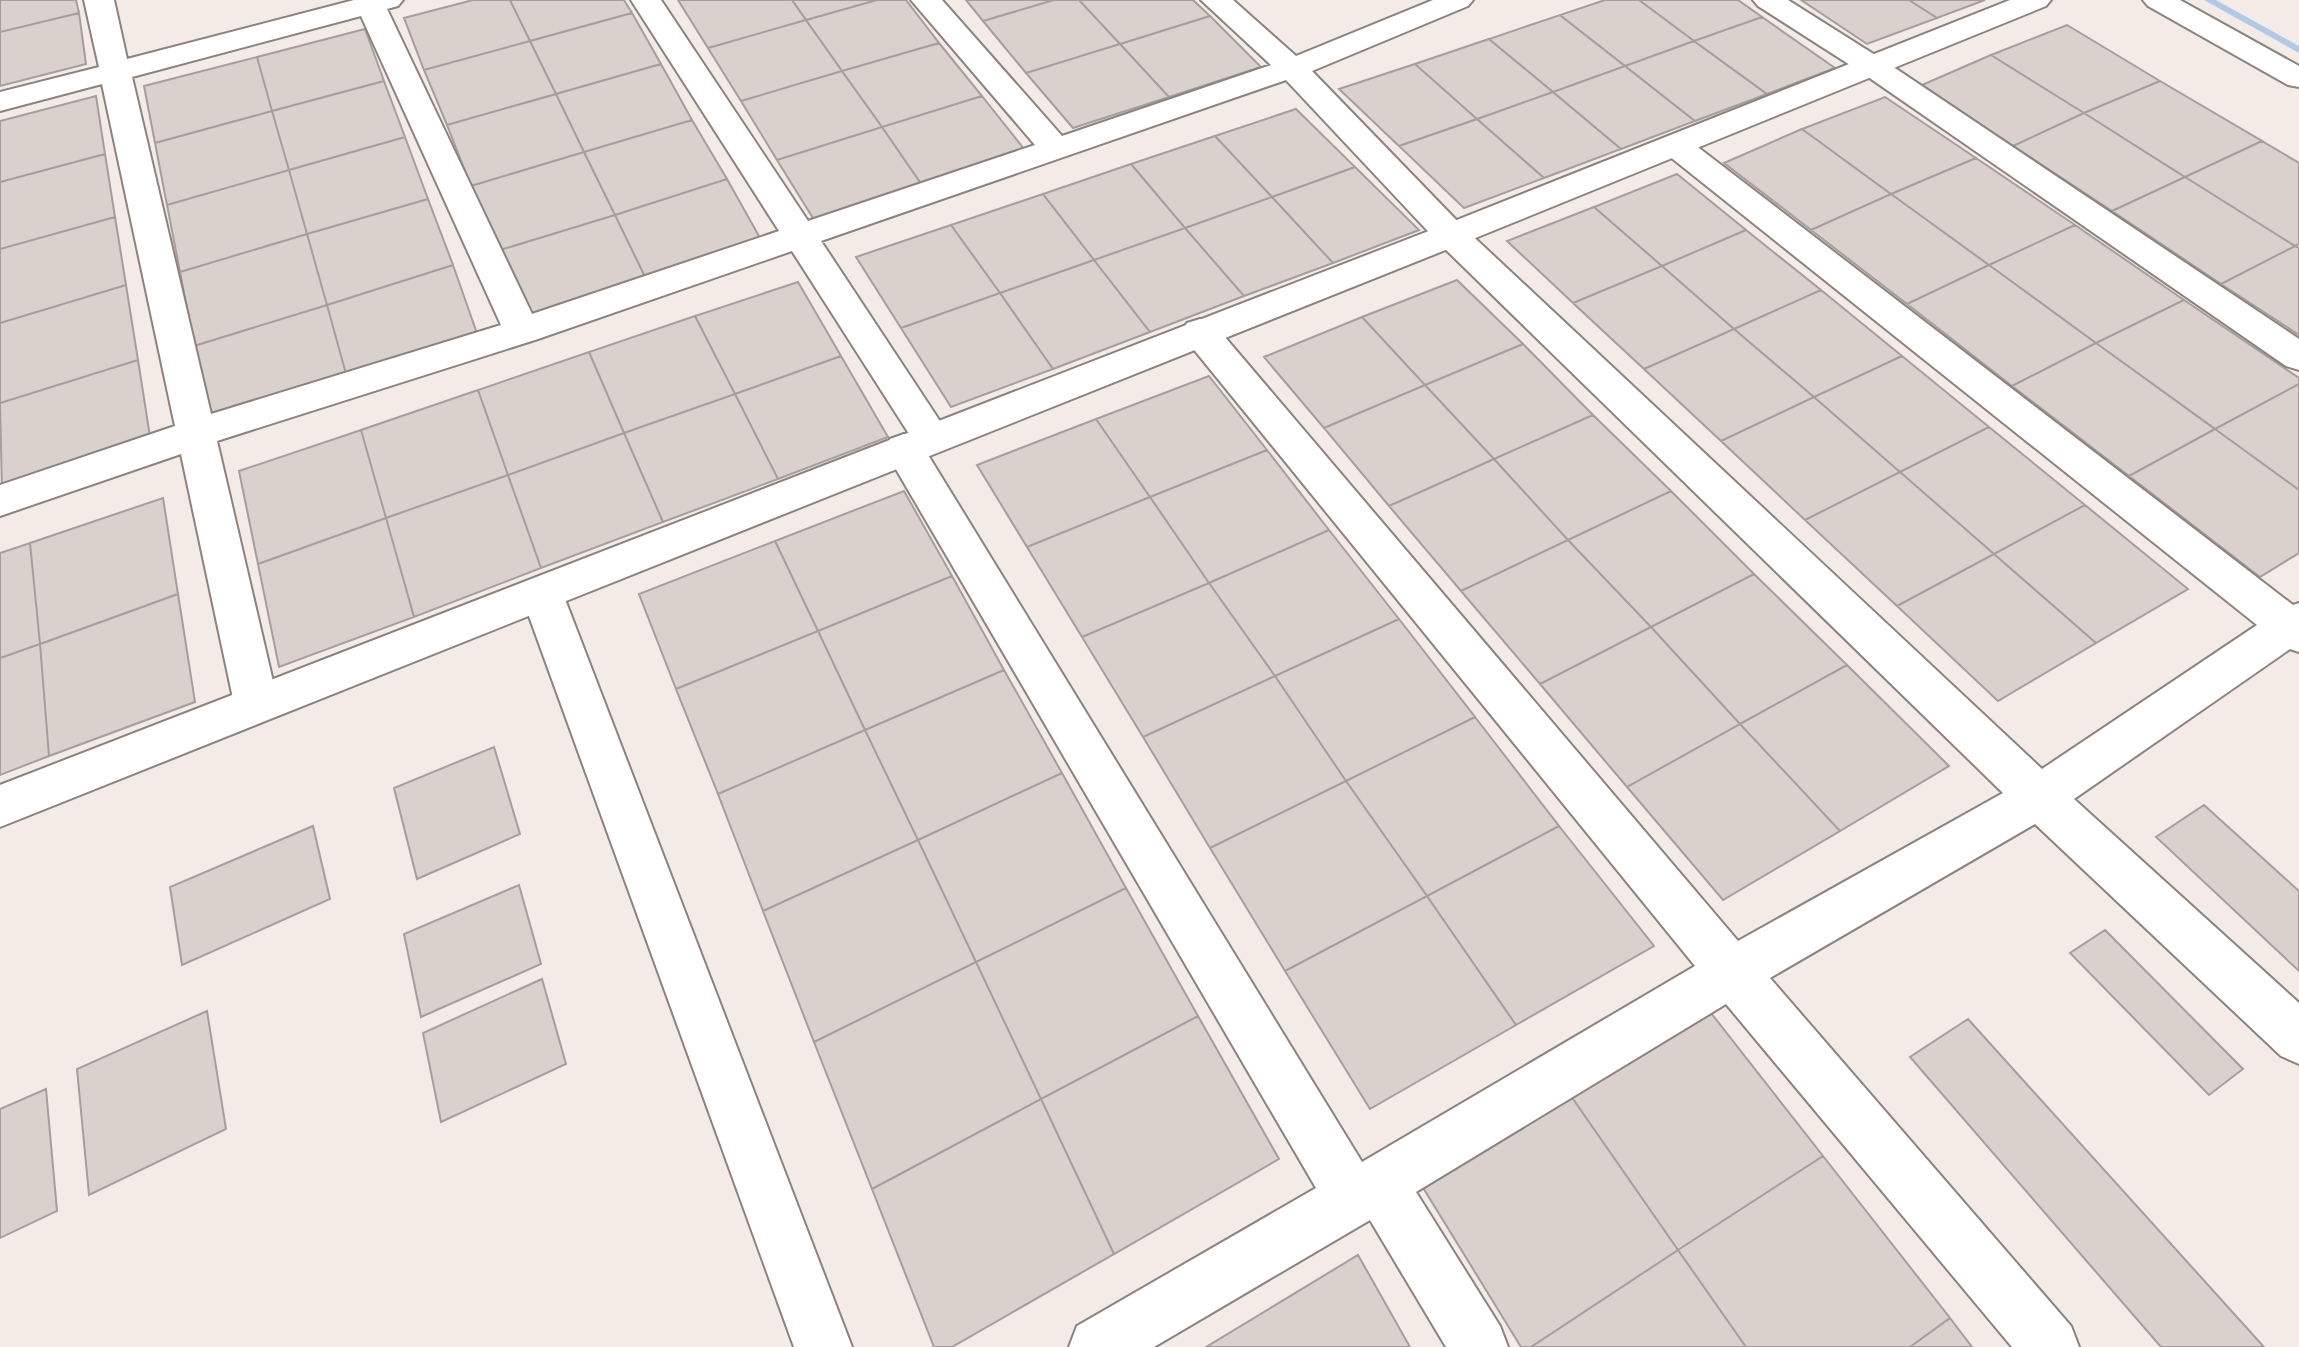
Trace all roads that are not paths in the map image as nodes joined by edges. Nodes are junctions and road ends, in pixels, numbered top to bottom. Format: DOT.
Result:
graph roads {
  1 [pos="99,0"];
  2 [pos="646,0"];
  3 [pos="926,0"];
  4 [pos="1216,0"];
  5 [pos="1458,0"];
  6 [pos="1768,0"];
  7 [pos="2036,0"];
  8 [pos="2158,0"];
  9 [pos="379,2"];
  10 [pos="1872,66"];
  11 [pos="1292,68"];
  12 [pos="114,72"];
  13 [pos="2299,78"];
  14 [pos="0,102"];
  15 [pos="1675,145"];
  16 [pos="1056,149"];
  17 [pos="1451,235"];
  18 [pos="799,237"];
  19 [pos="522,331"];
  20 [pos="1200,332"];
  21 [pos="2299,357"];
  22 [pos="197,433"];
  23 [pos="918,444"];
  24 [pos="0,501"];
  25 [pos="542,594"];
  26 [pos="2296,627"];
  27 [pos="256,703"];
  28 [pos="2039,797"];
  29 [pos="0,806"];
  30 [pos="1732,972"];
  31 [pos="2299,1038"];
  32 [pos="1366,1191"];
  33 [pos="823,1347"];
  34 [pos="1098,1347"];
  35 [pos="1479,1347"];
  36 [pos="2050,1347"];
  1 -- 12 [label="street"];
  2 -- 18 [label="street"];
  3 -- 16 [label="street"];
  4 -- 11 [label="street"];
  5 -- 11 [label="street"];
  6 -- 10 [label="street"];
  7 -- 10 [label="street"];
  8 -- 13 [label="street"];
  9 -- 12 [label="street"];
  9 -- 19 [label="street"];
  10 -- 15 [label="street"];
  10 -- 21 [label="street"];
  11 -- 16 [label="street"];
  11 -- 17 [label="street"];
  12 -- 14 [label="street"];
  12 -- 22 [label="street"];
  15 -- 17 [label="street"];
  15 -- 26 [label="street"];
  16 -- 18 [label="street"];
  17 -- 20 [label="street"];
  17 -- 28 [label="street"];
  18 -- 19 [label="street"];
  18 -- 23 [label="street"];
  19 -- 22 [label="street"];
  20 -- 23 [label="street"];
  20 -- 30 [label="street"];
  22 -- 24 [label="street"];
  22 -- 27 [label="street"];
  23 -- 25 [label="street"];
  23 -- 32 [label="street"];
  25 -- 27 [label="street"];
  25 -- 33 [label="street"];
  26 -- 28 [label="street"];
  27 -- 29 [label="street"];
  28 -- 30 [label="street"];
  28 -- 31 [label="street"];
  30 -- 32 [label="street"];
  30 -- 36 [label="street"];
  32 -- 34 [label="street"];
  32 -- 35 [label="street"];
}
